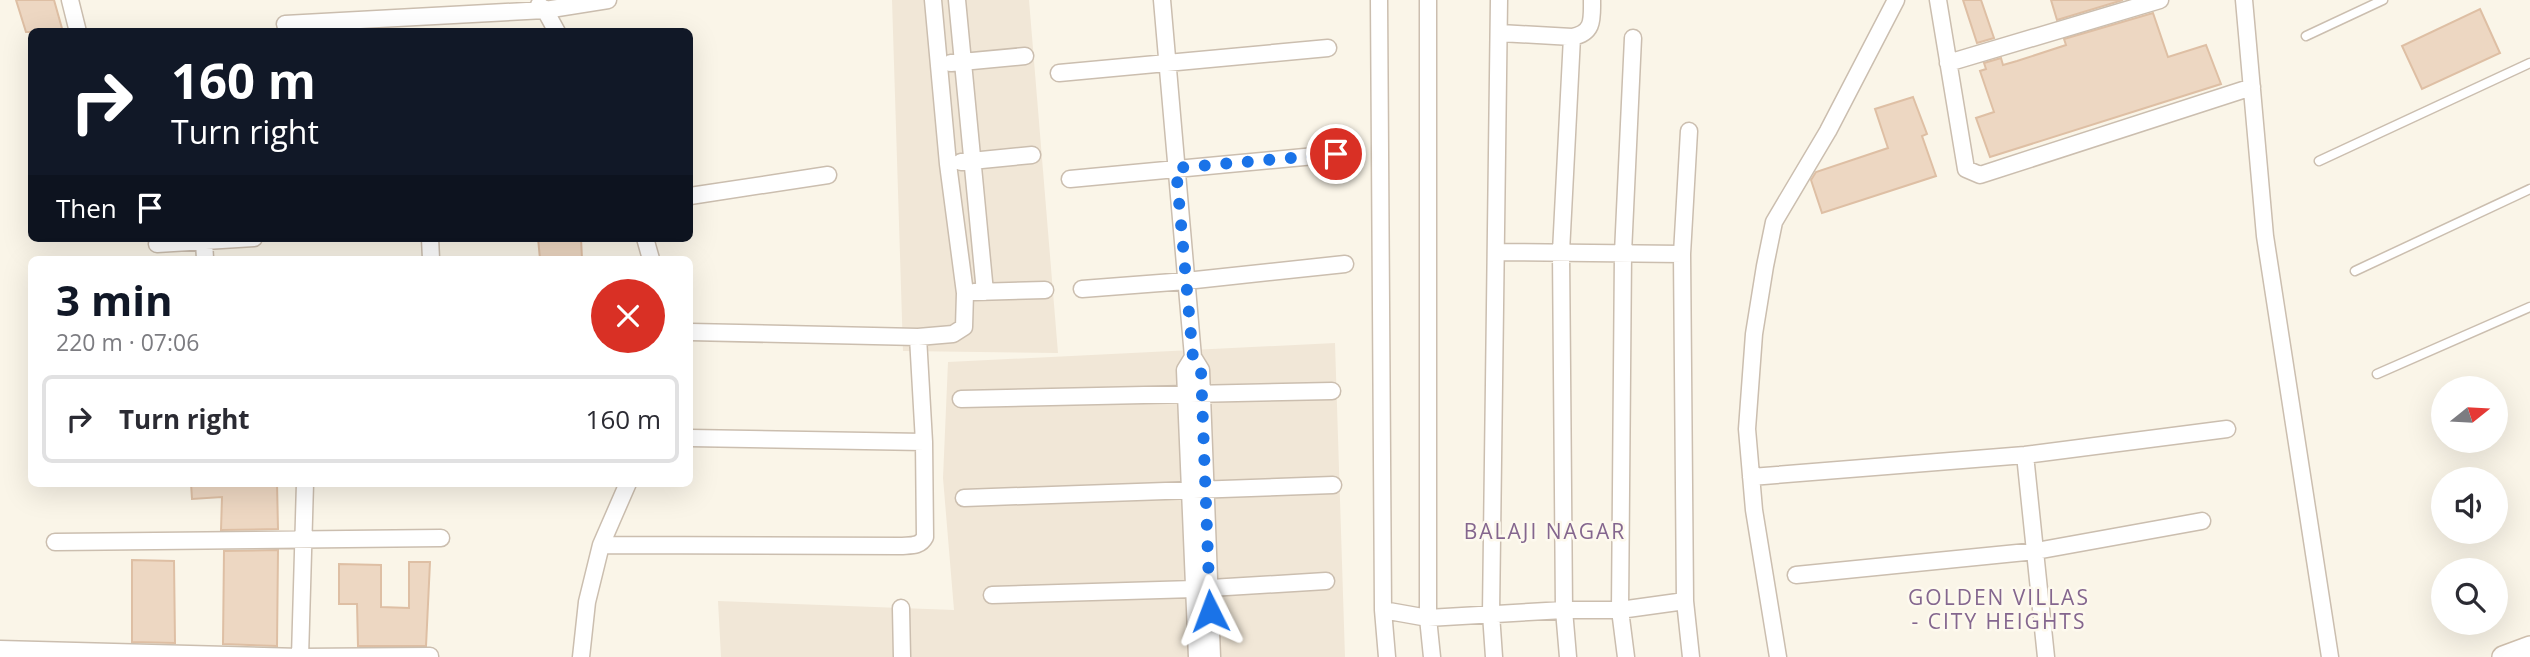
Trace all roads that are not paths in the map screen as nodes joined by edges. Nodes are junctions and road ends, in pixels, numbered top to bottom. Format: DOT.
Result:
graph roads {
  1 [pos="70,0"];
  2 [pos="608,0"];
  3 [pos="933,0"];
  4 [pos="957,0"];
  5 [pos="1162,0"];
  6 [pos="1379,0"];
  7 [pos="1428,0"];
  8 [pos="1499,0"];
  9 [pos="1592,0"];
  10 [pos="1896,0"];
  11 [pos="1938,0"];
  12 [pos="2160,0"];
  13 [pos="2244,0"];
  14 [pos="2382,0"];
  15 [pos="539,5"];
  16 [pos="285,24"];
  17 [pos="77,28"];
  18 [pos="554,28"];
  19 [pos="1500,33"];
  20 [pos="2306,36"];
  21 [pos="1572,37"];
  22 [pos="1633,38"];
  23 [pos="1328,48"];
  24 [pos="1025,56"];
  25 [pos="1167,61"];
  26 [pos="961,62"];
  27 [pos="1948,63"];
  28 [pos="2530,63"];
  29 [pos="938,64"];
  30 [pos="1059,73"];
  31 [pos="2252,87"];
  32 [pos="1689,131"];
  33 [pos="1336,154"];
  34 [pos="1032,155"];
  35 [pos="971,161"];
  36 [pos="2319,161"];
  37 [pos="948,164"];
  38 [pos="1176,168"];
  39 [pos="828,175"];
  40 [pos="1070,179"];
  41 [pos="2530,189"];
  42 [pos="693,196"];
  43 [pos="188,242"];
  44 [pos="157,244"];
  45 [pos="1496,252"];
  46 [pos="1561,252"];
  47 [pos="1623,253"];
  48 [pos="1682,254"];
  49 [pos="1345,264"];
  50 [pos="2355,271"];
  51 [pos="1185,281"];
  52 [pos="1082,289"];
  53 [pos="1045,290"];
  54 [pos="985,292"];
  55 [pos="965,293"];
  56 [pos="2530,307"];
  57 [pos="693,332"];
  58 [pos="918,337"];
  59 [pos="2377,374"];
  60 [pos="1332,391"];
  61 [pos="1194,394"];
  62 [pos="961,398"];
  63 [pos="2227,429"];
  64 [pos="693,438"];
  65 [pos="924,442"];
  66 [pos="2025,455"];
  67 [pos="1751,477"];
  68 [pos="1333,485"];
  69 [pos="304,487"];
  70 [pos="626,487"];
  71 [pos="1198,488"];
  72 [pos="964,498"];
  73 [pos="2202,521"];
  74 [pos="303,538"];
  75 [pos="441,538"];
  76 [pos="55,542"];
  77 [pos="601,545"];
  78 [pos="2036,551"];
  79 [pos="1796,575"];
  80 [pos="1326,581"];
  81 [pos="1202,588"];
  82 [pos="992,595"];
  83 [pos="1685,601"];
  84 [pos="901,608"];
  85 [pos="1564,610"];
  86 [pos="1620,610"];
  87 [pos="1383,611"];
  88 [pos="1491,614"];
  89 [pos="1428,618"];
  90 [pos="2530,648"];
  91 [pos="0,649"];
  92 [pos="430,656"];
  93 [pos="300,657"];
  94 [pos="582,657"];
  95 [pos="902,657"];
  96 [pos="1197,657"];
  97 [pos="1212,657"];
  98 [pos="1387,657"];
  99 [pos="1432,657"];
  100 [pos="1494,657"];
  101 [pos="1568,657"];
  102 [pos="1626,657"];
  103 [pos="1691,657"];
  104 [pos="1778,657"];
  105 [pos="2046,657"];
  106 [pos="2330,657"];
  107 [pos="2503,657"];
  1 -- 17 [label="street"];
  2 -- 15 [label="street"];
  3 -- 29 [label="street"];
  4 -- 26 [label="street"];
  5 -- 25 [label="street"];
  6 -- 87 [label="street"];
  7 -- 89 [label="street"];
  8 -- 19 [label="street"];
  9 -- 21 [label="street"];
  10 -- 67 [label="street"];
  11 -- 27 [label="street"];
  12 -- 27 [label="street"];
  13 -- 31 [label="street"];
  14 -- 20 [label="lane"];
  15 -- 16 [label="street"];
  15 -- 18 [label="street"];
  19 -- 21 [label="street"];
  19 -- 45 [label="street"];
  21 -- 46 [label="street"];
  22 -- 47 [label="street"];
  23 -- 25 [label="street"];
  24 -- 26 [label="street"];
  25 -- 30 [label="street"];
  25 -- 38 [label="street"];
  26 -- 29 [label="street"];
  26 -- 35 [label="street"];
  27 -- 31 [label="street"];
  28 -- 36 [label="lane"];
  29 -- 37 [label="street"];
  31 -- 106 [label="street"];
  32 -- 48 [label="street"];
  33 -- 38 [label="street"];
  34 -- 35 [label="street"];
  35 -- 37 [label="street"];
  35 -- 54 [label="street"];
  37 -- 55 [label="street"];
  38 -- 40 [label="street"];
  38 -- 51 [label="street"];
  39 -- 42 [label="street"];
  41 -- 50 [label="lane"];
  43 -- 44 [label="street"];
  45 -- 46 [label="street"];
  45 -- 88 [label="street"];
  46 -- 47 [label="street"];
  46 -- 85 [label="street"];
  47 -- 48 [label="street"];
  47 -- 86 [label="street"];
  48 -- 83 [label="street"];
  49 -- 51 [label="street"];
  51 -- 52 [label="street"];
  51 -- 61 [label="street"];
  53 -- 54 [label="street"];
  54 -- 55 [label="street"];
  55 -- 58 [label="street"];
  56 -- 59 [label="lane"];
  57 -- 58 [label="street"];
  58 -- 65 [label="street"];
  60 -- 61 [label="street"];
  61 -- 62 [label="street"];
  61 -- 71 [label="street"];
  63 -- 66 [label="street"];
  64 -- 65 [label="street"];
  65 -- 77 [label="street"];
  66 -- 67 [label="street"];
  66 -- 78 [label="street"];
  67 -- 104 [label="street"];
  68 -- 71 [label="street"];
  69 -- 74 [label="street"];
  70 -- 77 [label="street"];
  71 -- 72 [label="street"];
  71 -- 81 [label="street"];
  73 -- 78 [label="street"];
  74 -- 75 [label="street"];
  74 -- 76 [label="street"];
  74 -- 93 [label="street"];
  77 -- 94 [label="street"];
  78 -- 79 [label="street"];
  78 -- 105 [label="street"];
  80 -- 81 [label="street"];
  81 -- 82 [label="street"];
  81 -- 96 [label="street"];
  81 -- 97 [label="street"];
  83 -- 86 [label="street"];
  83 -- 103 [label="street"];
  84 -- 95 [label="street"];
  85 -- 86 [label="street"];
  85 -- 88 [label="street"];
  85 -- 101 [label="street"];
  86 -- 102 [label="street"];
  87 -- 89 [label="street"];
  87 -- 98 [label="street"];
  88 -- 89 [label="street"];
  88 -- 100 [label="street"];
  89 -- 99 [label="street"];
  90 -- 107 [label="main road"];
  91 -- 93 [label="street"];
  92 -- 93 [label="street"];
}
